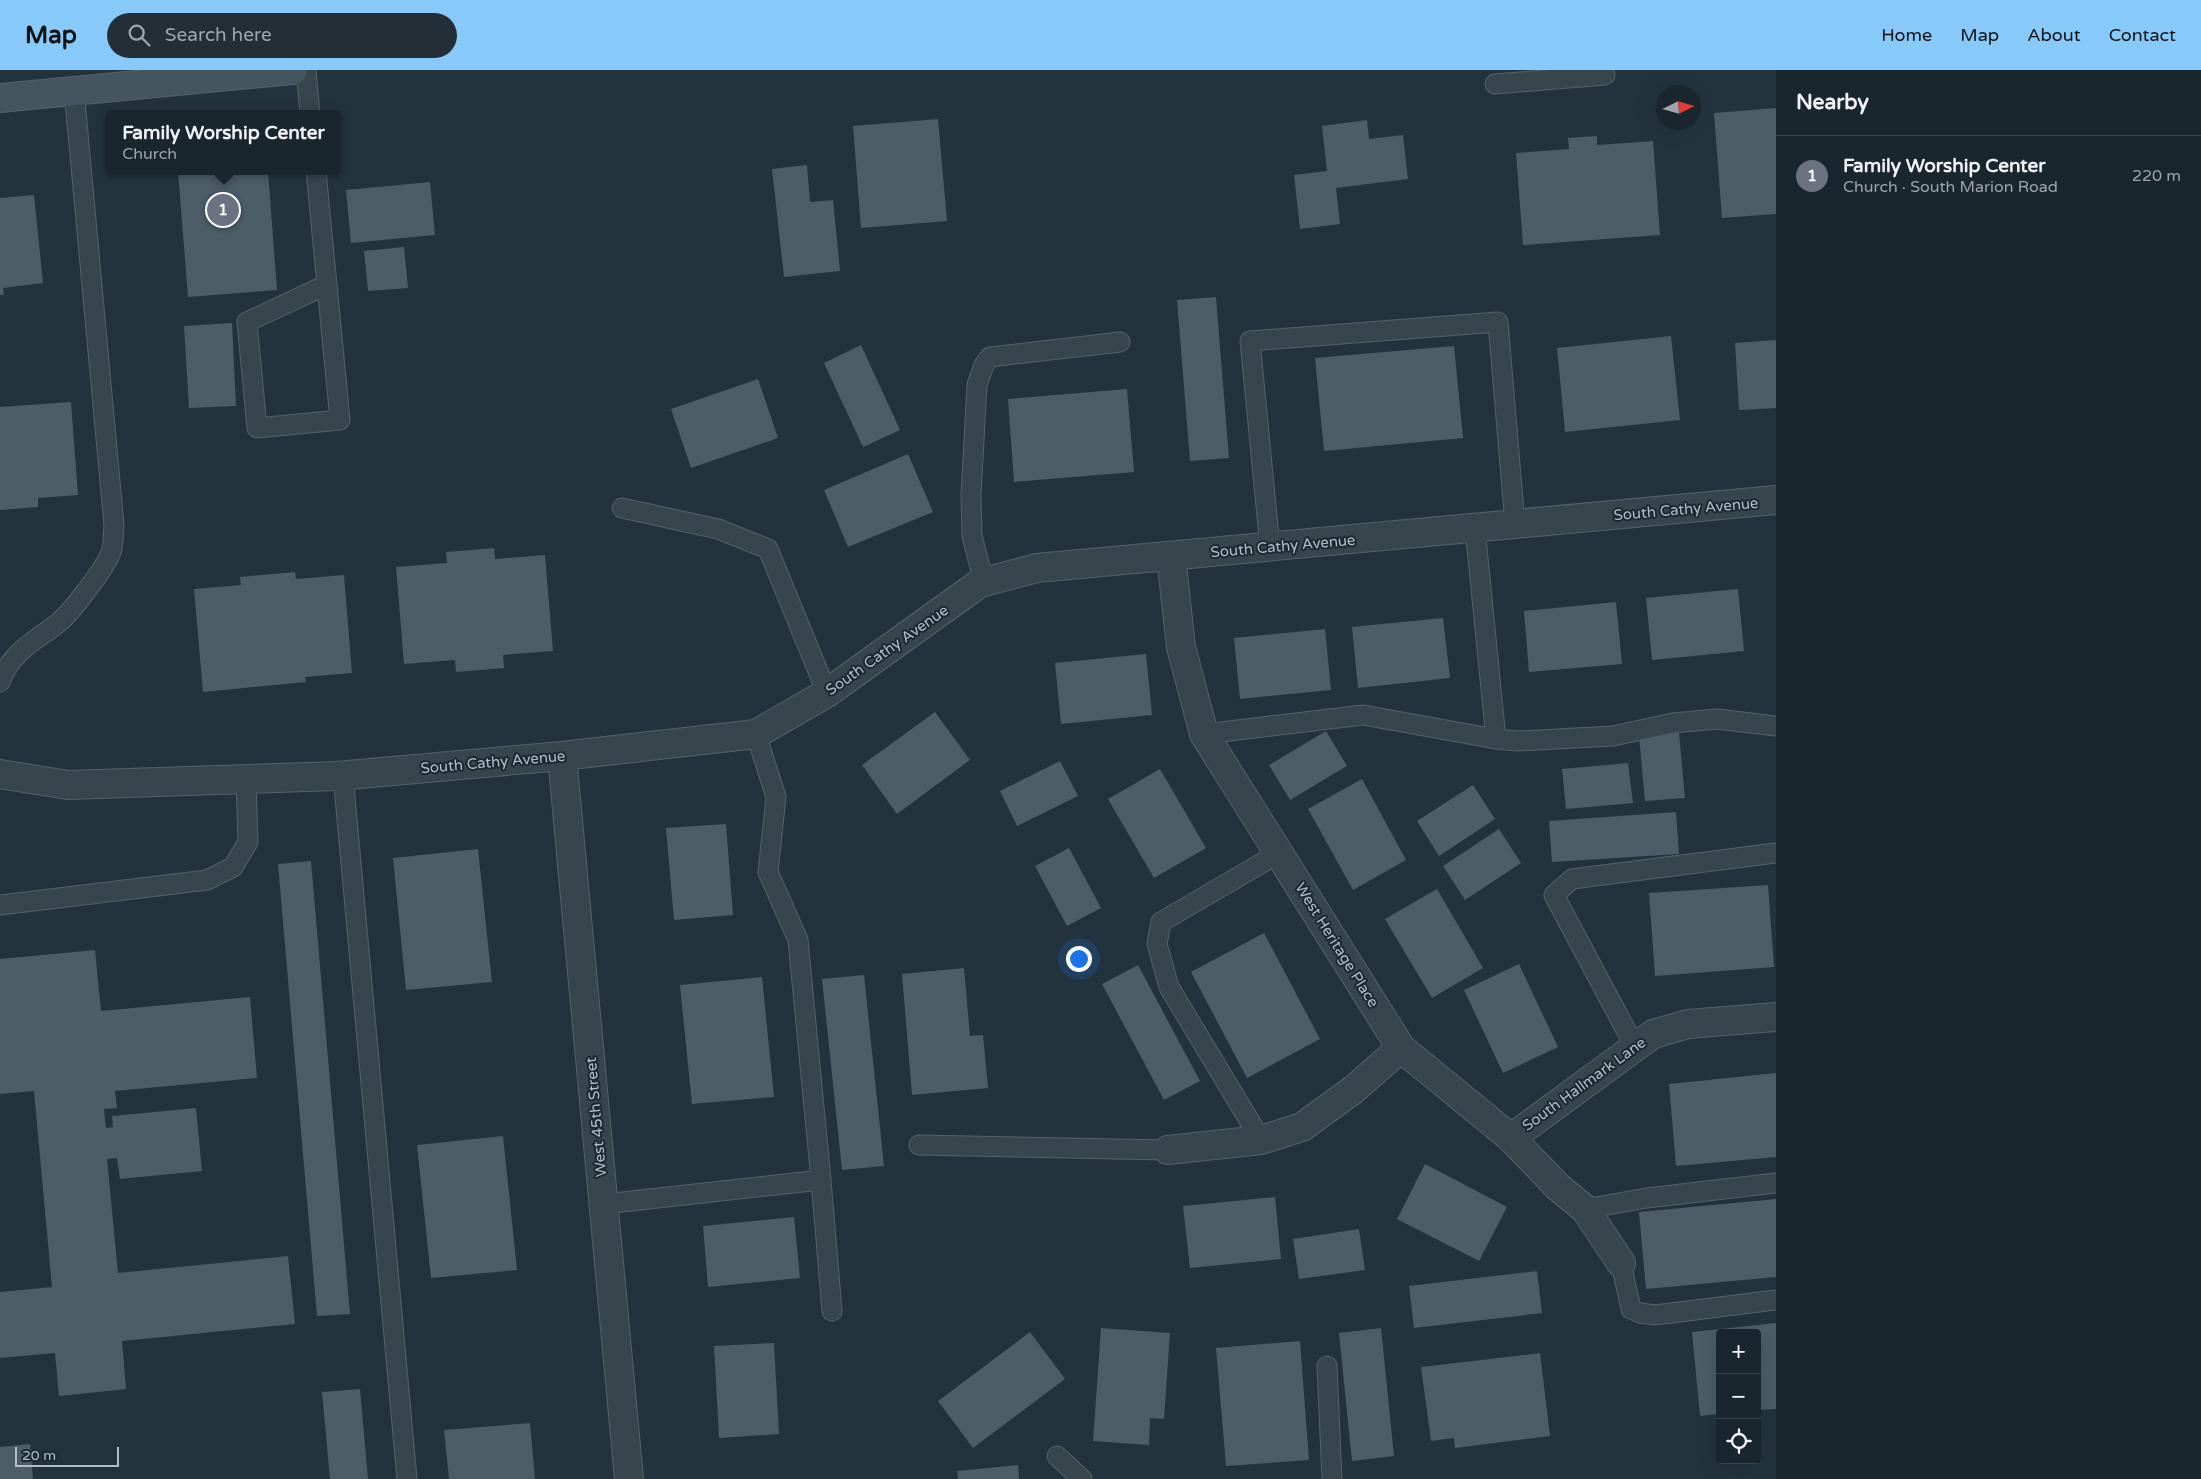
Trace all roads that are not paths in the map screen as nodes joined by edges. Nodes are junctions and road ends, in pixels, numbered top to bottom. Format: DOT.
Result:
graph roads {
  1 [pos="293,70"];
  2 [pos="306,70"];
  3 [pos="1604,70"];
  4 [pos="202,74"];
  5 [pos="1495,84"];
  6 [pos="74,90"];
  7 [pos="0,98"];
  8 [pos="310,110"];
  9 [pos="316,175"];
  10 [pos="326,285"];
  11 [pos="1120,342"];
  12 [pos="1776,500"];
  13 [pos="622,508"];
  14 [pos="1515,524"];
  15 [pos="1475,528"];
  16 [pos="1270,547"];
  17 [pos="1171,556"];
  18 [pos="984,582"];
  19 [pos="0,682"];
  20 [pos="828,693"];
  21 [pos="1776,726"];
  22 [pos="756,734"];
  23 [pos="1204,734"];
  24 [pos="1496,739"];
  25 [pos="562,756"];
  26 [pos="0,774"];
  27 [pos="343,775"];
  28 [pos="246,779"];
  29 [pos="1279,853"];
  30 [pos="1776,853"];
  31 [pos="0,905"];
  32 [pos="1776,1018"];
  33 [pos="1635,1047"];
  34 [pos="1401,1048"];
  35 [pos="1511,1138"];
  36 [pos="1260,1140"];
  37 [pos="919,1145"];
  38 [pos="1168,1150"];
  39 [pos="821,1180"];
  40 [pos="1776,1183"];
  41 [pos="604,1204"];
  42 [pos="1585,1209"];
  43 [pos="1622,1263"];
  44 [pos="1776,1300"];
  45 [pos="832,1311"];
  46 [pos="1326,1366"];
  47 [pos="1057,1456"];
  48 [pos="407,1479"];
  49 [pos="629,1479"];
  50 [pos="1082,1479"];
  51 [pos="1332,1479"];
  1 -- 4 [label="street"];
  2 -- 8 [label="lane"];
  3 -- 5 [label="lane"];
  4 -- 6 [label="street"];
  6 -- 7 [label="street"];
  6 -- 19 [label="lane"];
  9 -- 10 [label="lane"];
  10 -- 10 [label="lane"];
  11 -- 18 [label="lane"];
  12 -- 14 [label="street, South Cathy Avenue"];
  13 -- 20 [label="lane"];
  14 -- 15 [label="street, South Cathy Avenue"];
  14 -- 16 [label="lane"];
  15 -- 16 [label="street, South Cathy Avenue"];
  15 -- 24 [label="lane"];
  16 -- 17 [label="street, South Cathy Avenue"];
  17 -- 18 [label="street, South Cathy Avenue"];
  17 -- 23 [label="street, West Heritage Place"];
  18 -- 20 [label="street, South Cathy Avenue"];
  20 -- 22 [label="street, South Cathy Avenue"];
  21 -- 24 [label="lane"];
  22 -- 25 [label="street, South Cathy Avenue"];
  22 -- 39 [label="lane"];
  23 -- 24 [label="lane"];
  23 -- 29 [label="street, West Heritage Place"];
  25 -- 27 [label="street, South Cathy Avenue"];
  25 -- 41 [label="street, West 45th Street"];
  26 -- 28 [label="street, South Cathy Avenue"];
  27 -- 28 [label="street, South Cathy Avenue"];
  27 -- 48 [label="lane"];
  28 -- 31 [label="lane"];
  29 -- 34 [label="street, West Heritage Place"];
  29 -- 36 [label="lane"];
  30 -- 33 [label="lane"];
  32 -- 33 [label="street, South Hallmark Lane"];
  33 -- 35 [label="street, South Hallmark Lane"];
  34 -- 35 [label="street, West Heritage Place"];
  34 -- 36 [label="street"];
  35 -- 42 [label="street, West Heritage Place"];
  36 -- 38 [label="street"];
  37 -- 38 [label="lane"];
  39 -- 41 [label="lane"];
  39 -- 45 [label="lane"];
  40 -- 42 [label="lane"];
  41 -- 49 [label="street, West 45th Street"];
  42 -- 43 [label="street, West Heritage Place"];
  43 -- 44 [label="lane"];
  46 -- 51 [label="lane"];
  47 -- 50 [label="lane"];
}
